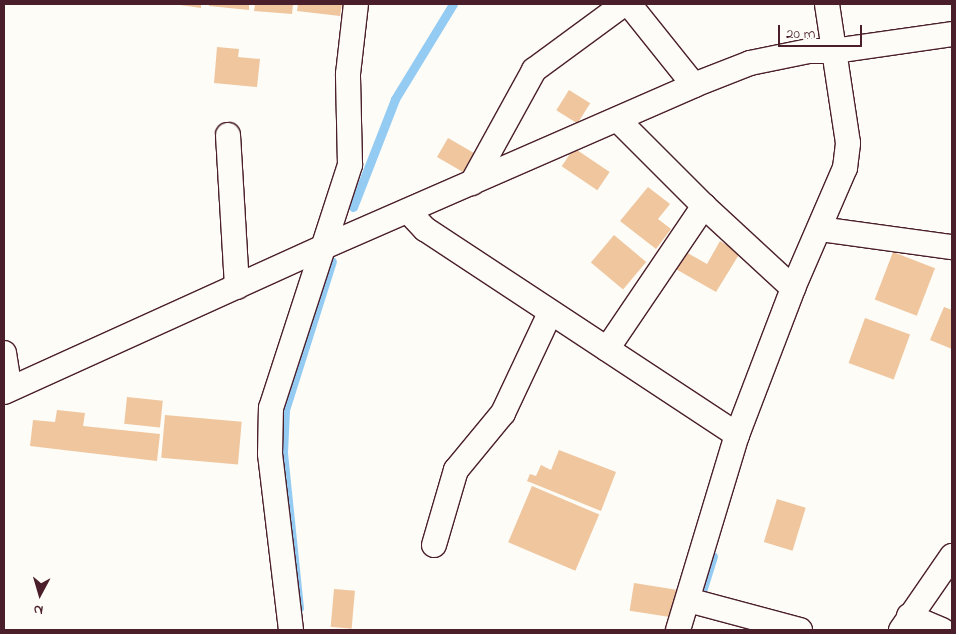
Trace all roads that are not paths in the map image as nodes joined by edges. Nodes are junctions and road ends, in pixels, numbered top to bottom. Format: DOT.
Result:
graph roads {
  1 [pos="356,4"];
  2 [pos="624,4"];
  3 [pos="629,4"];
  4 [pos="827,4"];
  5 [pos="952,34"];
  6 [pos="834,51"];
  7 [pos="694,84"];
  8 [pos="618,120"];
  9 [pos="228,135"];
  10 [pos="472,183"];
  11 [pos="704,206"];
  12 [pos="408,210"];
  13 [pos="828,230"];
  14 [pos="324,247"];
  15 [pos="952,247"];
  16 [pos="237,287"];
  17 [pos="793,288"];
  18 [pos="550,313"];
  19 [pos="607,349"];
  20 [pos="4,352"];
  21 [pos="7,391"];
  22 [pos="737,435"];
  23 [pos="434,545"];
  24 [pos="952,556"];
  25 [pos="694,602"];
  26 [pos="905,623"];
  27 [pos="291,630"];
  28 [pos="678,630"];
  29 [pos="800,630"];
  30 [pos="942,630"];
  1 -- 14 [label="street"];
  2 -- 10 [label="street"];
  3 -- 7 [label="street"];
  4 -- 6 [label="street"];
  5 -- 6 [label="street"];
  6 -- 7 [label="street"];
  6 -- 13 [label="street"];
  7 -- 8 [label="street"];
  8 -- 10 [label="street"];
  8 -- 11 [label="street"];
  9 -- 16 [label="street"];
  10 -- 12 [label="street"];
  11 -- 17 [label="street"];
  11 -- 19 [label="street"];
  12 -- 14 [label="street"];
  12 -- 18 [label="street"];
  13 -- 15 [label="street"];
  13 -- 17 [label="street"];
  14 -- 16 [label="street"];
  14 -- 27 [label="street"];
  16 -- 21 [label="street"];
  17 -- 22 [label="street"];
  18 -- 19 [label="street"];
  18 -- 23 [label="street"];
  19 -- 22 [label="street"];
  20 -- 21 [label="street"];
  22 -- 25 [label="street"];
  24 -- 26 [label="street"];
  25 -- 28 [label="street"];
  25 -- 29 [label="street"];
  26 -- 30 [label="street"];
}
